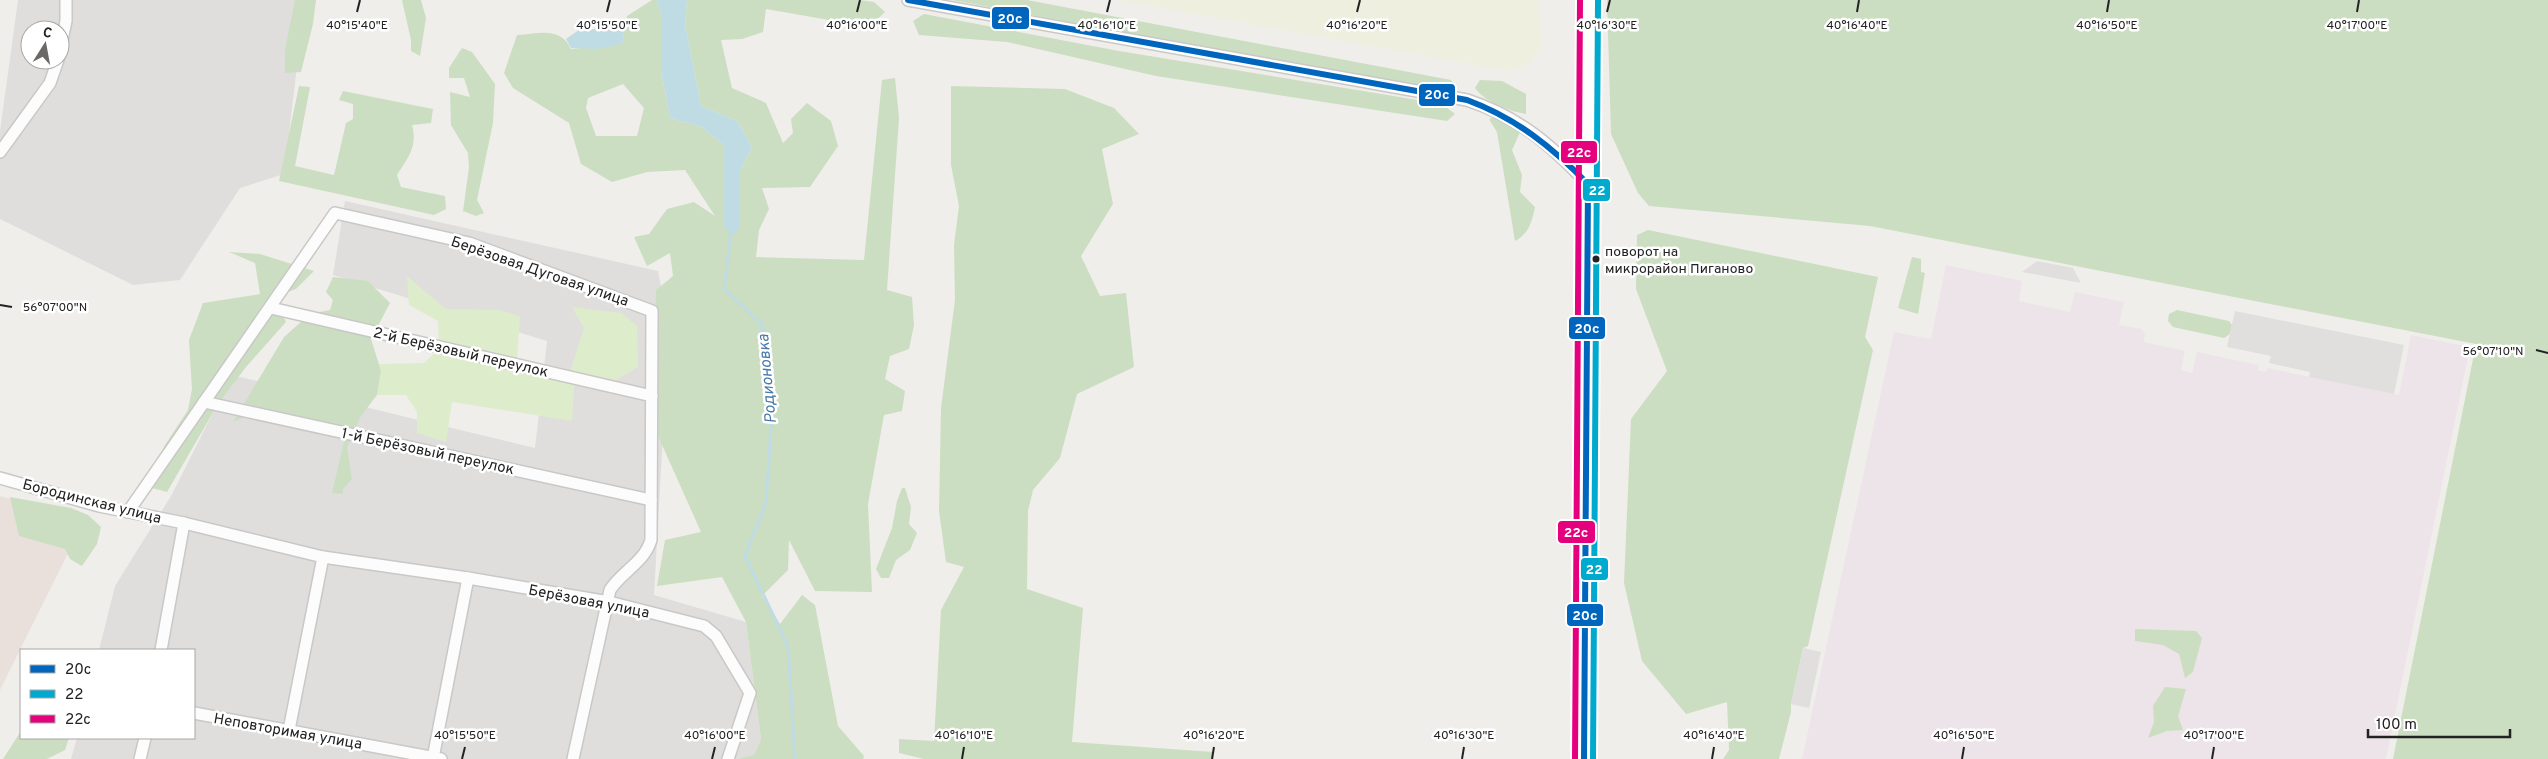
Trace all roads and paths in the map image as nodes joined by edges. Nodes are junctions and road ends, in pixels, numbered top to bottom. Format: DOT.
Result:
graph roads {
  1 [pos="66,0"];
  2 [pos="908,0"];
  3 [pos="1589,0"];
  4 [pos="66,20"];
  5 [pos="55,70"];
  6 [pos="0,152"];
  7 [pos="1588,184"];
  8 [pos="271,308"];
  9 [pos="652,396"];
  10 [pos="204,402"];
  11 [pos="0,478"];
  12 [pos="651,500"];
  13 [pos="128,512"];
  14 [pos="184,523"];
  15 [pos="323,557"];
  16 [pos="468,578"];
  17 [pos="609,602"];
  18 [pos="161,649"];
  19 [pos="195,713"];
  20 [pos="289,730"];
  21 [pos="145,739"];
  22 [pos="437,758"];
  23 [pos="140,759"];
  24 [pos="572,759"];
  25 [pos="728,759"];
  26 [pos="1584,759"];
  1 -- 4 [label="street"];
  2 -- 7 [label="street"];
  3 -- 7 [label="street"];
  5 -- 6 [label="street"];
  7 -- 26 [label="street"];
  8 -- 9 [label="street, 2-й Берёзовый переулок"];
  8 -- 9 [label="street, Берёзовая Дуговая улица"];
  8 -- 10 [label="street, Берёзовая Дуговая улица"];
  9 -- 12 [label="street, Берёзовая Дуговая улица"];
  10 -- 12 [label="street, 1-й Берёзовый переулок"];
  10 -- 13 [label="street, Берёзовая Дуговая улица"];
  11 -- 13 [label="street, Бородинская улица"];
  12 -- 17 [label="street, Берёзовая Дуговая улица"];
  13 -- 14 [label="street, Бородинская улица"];
  14 -- 15 [label="street, Берёзовая улица"];
  14 -- 18 [label="street"];
  15 -- 16 [label="street, Берёзовая улица"];
  15 -- 20 [label="street"];
  16 -- 17 [label="street, Берёзовая улица"];
  16 -- 22 [label="street"];
  17 -- 24 [label="street, Берёзовая Дуговая улица"];
  17 -- 25 [label="street, Берёзовая улица"];
  19 -- 20 [label="street, Неповторимая улица"];
  20 -- 22 [label="street, Неповторимая улица"];
  21 -- 23 [label="street"];
}
